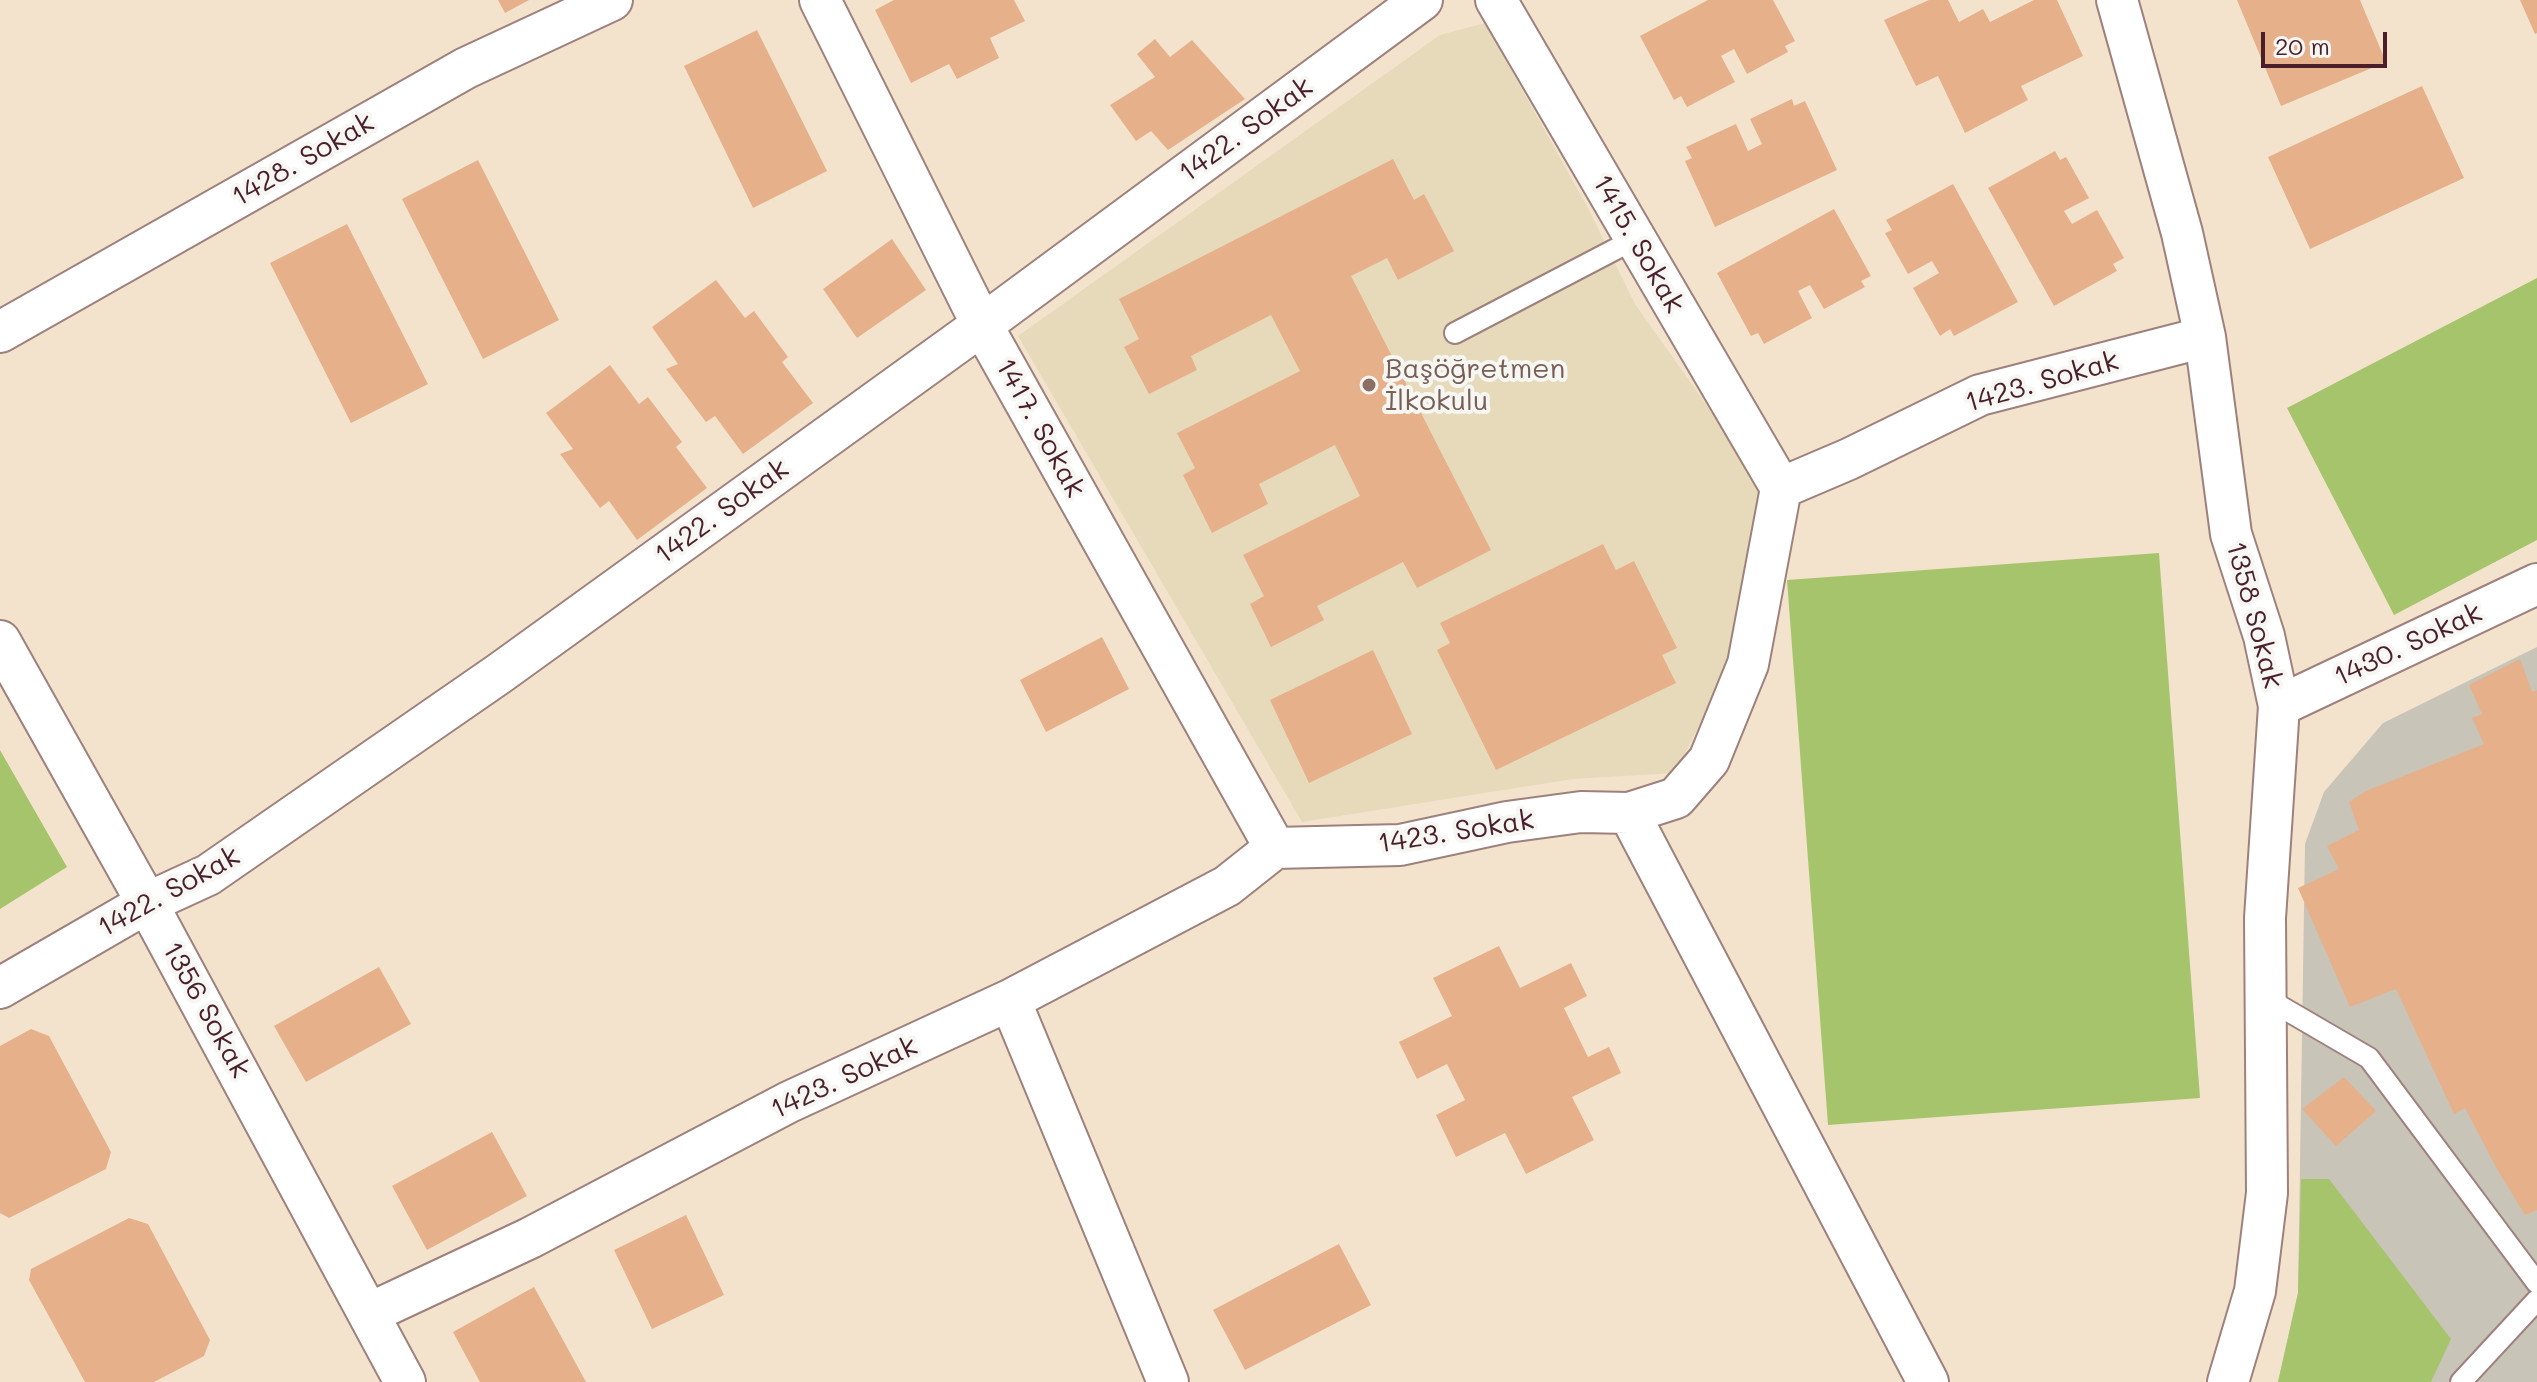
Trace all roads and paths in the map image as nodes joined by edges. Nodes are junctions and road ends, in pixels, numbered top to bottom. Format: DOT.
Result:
graph roads {
  1 [pos="612,0"];
  2 [pos="820,0"];
  3 [pos="1422,0"];
  4 [pos="1496,0"];
  5 [pos="2117,0"];
  6 [pos="1635,239"];
  7 [pos="982,325"];
  8 [pos="0,332"];
  9 [pos="1455,333"];
  10 [pos="2205,337"];
  11 [pos="1781,488"];
  12 [pos="2537,584"];
  13 [pos="0,641"];
  14 [pos="2279,706"];
  15 [pos="1629,813"];
  16 [pos="1275,848"];
  17 [pos="147,903"];
  18 [pos="0,988"];
  19 [pos="2266,998"];
  20 [pos="1010,1000"];
  21 [pos="2534,1272"];
  22 [pos="2537,1300"];
  23 [pos="370,1313"];
  24 [pos="405,1382"];
  25 [pos="1168,1382"];
  26 [pos="1928,1382"];
  27 [pos="2228,1382"];
  28 [pos="2461,1382"];
  1 -- 8 [label="street, 1428. Sokak"];
  2 -- 7 [label="street, 1417. Sokak"];
  3 -- 7 [label="street, 1422. Sokak"];
  4 -- 6 [label="street, 1415. Sokak"];
  5 -- 10 [label="street, 1358 Sokak"];
  6 -- 9 [label="lane"];
  6 -- 11 [label="street, 1415. Sokak"];
  7 -- 16 [label="street, 1417. Sokak"];
  7 -- 17 [label="street, 1422. Sokak"];
  10 -- 11 [label="street, 1423. Sokak"];
  10 -- 14 [label="street, 1358 Sokak"];
  11 -- 15 [label="street, 1423. Sokak"];
  12 -- 14 [label="street, 1430. Sokak"];
  13 -- 17 [label="street, 1356 Sokak"];
  14 -- 19 [label="street, 1358 Sokak"];
  15 -- 16 [label="street, 1423. Sokak"];
  15 -- 26 [label="street"];
  16 -- 20 [label="street, 1423. Sokak"];
  17 -- 18 [label="street, 1422. Sokak"];
  17 -- 23 [label="street, 1356 Sokak"];
  19 -- 21 [label="lane"];
  19 -- 27 [label="street, 1358 Sokak"];
  20 -- 23 [label="street, 1423. Sokak"];
  20 -- 25 [label="street"];
  22 -- 28 [label="lane"];
  23 -- 24 [label="street, 1356 Sokak"];
}
